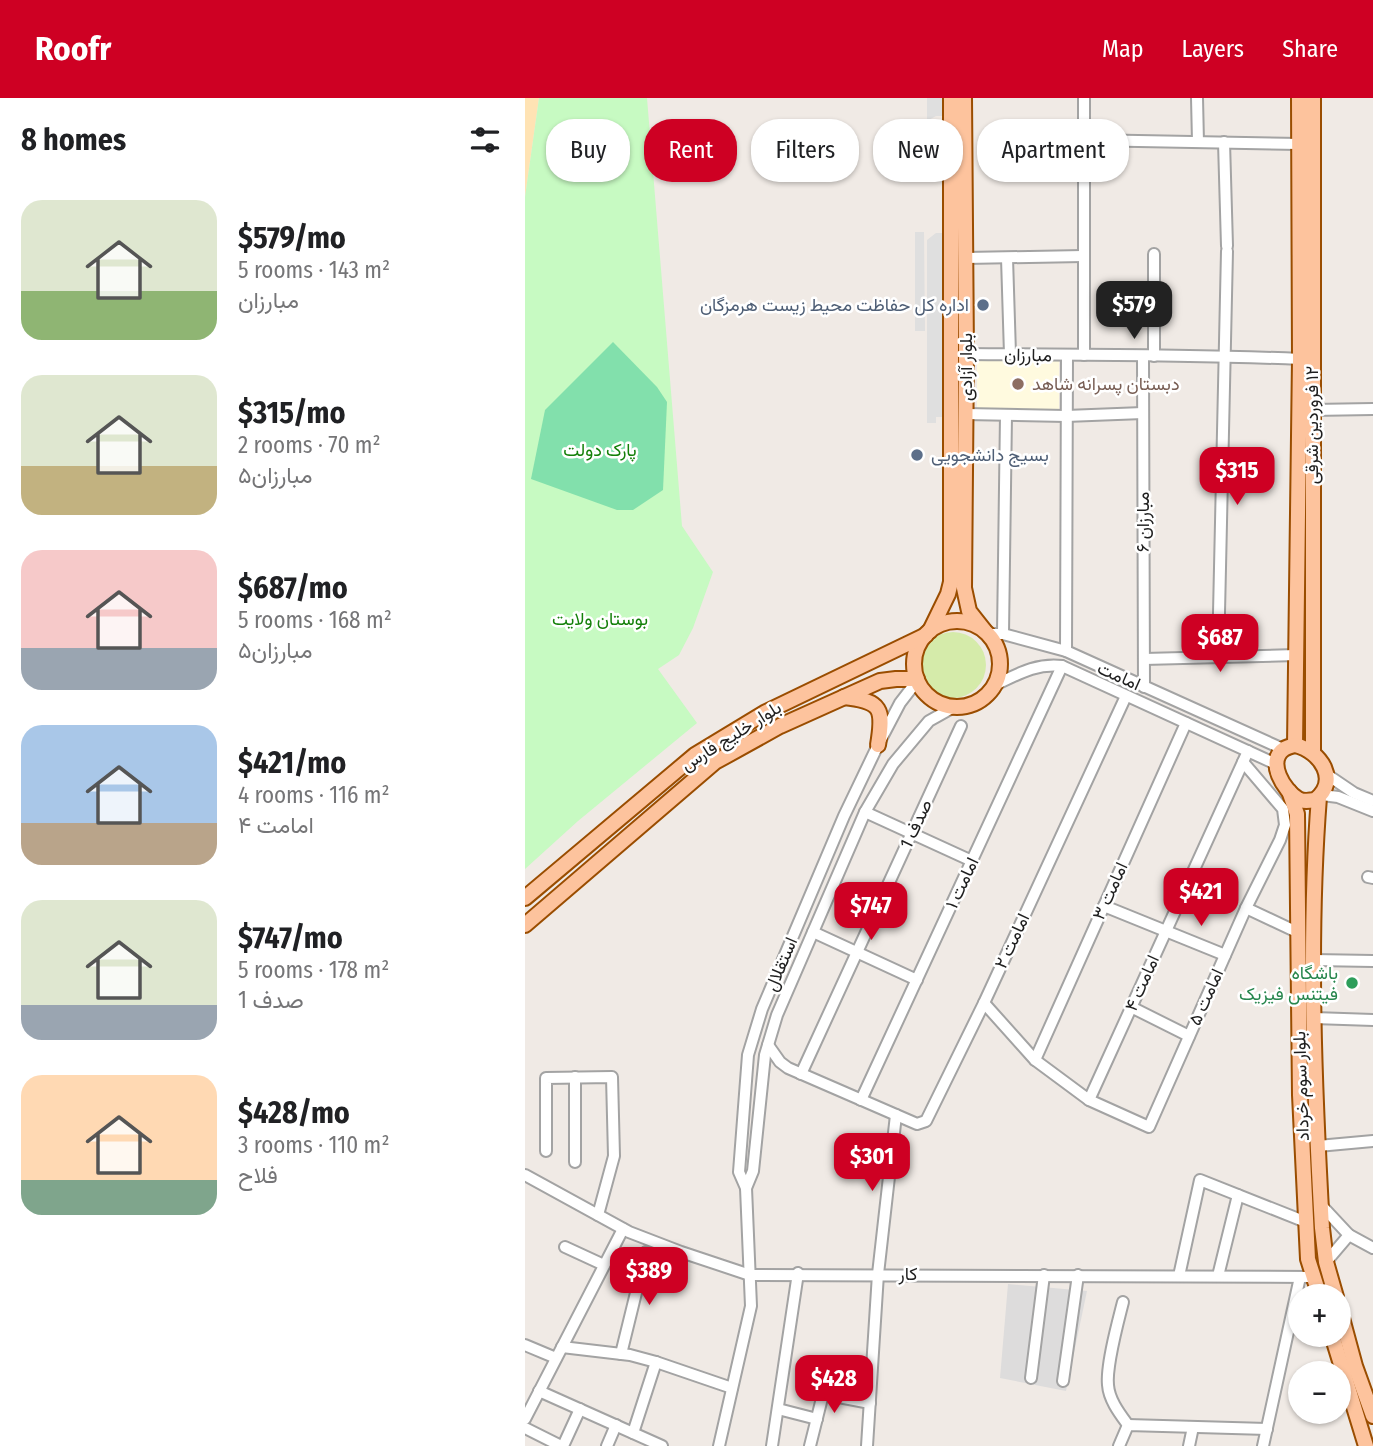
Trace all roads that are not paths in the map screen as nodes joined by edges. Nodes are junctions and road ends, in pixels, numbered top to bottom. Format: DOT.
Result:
graph roads {
  1 [pos="951,98"];
  2 [pos="964,98"];
  3 [pos="1084,98"];
  4 [pos="1197,98"];
  5 [pos="1299,98"];
  6 [pos="1313,98"];
  7 [pos="1084,119"];
  8 [pos="1129,141"];
  9 [pos="1198,142"];
  10 [pos="1224,142"];
  11 [pos="1299,144"];
  12 [pos="1084,182"];
  13 [pos="1154,254"];
  14 [pos="1083,256"];
  15 [pos="966,258"];
  16 [pos="1007,258"];
  17 [pos="966,354"];
  18 [pos="1010,354"];
  19 [pos="1067,355"];
  20 [pos="1084,355"];
  21 [pos="1224,355"];
  22 [pos="1149,356"];
  23 [pos="1300,359"];
  24 [pos="1373,410"];
  25 [pos="1312,411"];
  26 [pos="966,414"];
  27 [pos="1143,414"];
  28 [pos="1006,415"];
  29 [pos="1066,416"];
  30 [pos="928,633"];
  31 [pos="992,633"];
  32 [pos="1054,648"];
  33 [pos="1066,651"];
  34 [pos="1296,655"];
  35 [pos="1218,658"];
  36 [pos="1144,659"];
  37 [pos="1048,664"];
  38 [pos="1062,666"];
  39 [pos="917,680"];
  40 [pos="995,685"];
  41 [pos="1144,687"];
  42 [pos="1126,696"];
  43 [pos="843,697"];
  44 [pos="954,707"];
  45 [pos="1304,716"];
  46 [pos="1186,723"];
  47 [pos="961,726"];
  48 [pos="878,745"];
  49 [pos="1289,747"];
  50 [pos="1313,751"];
  51 [pos="1245,757"];
  52 [pos="1276,764"];
  53 [pos="1326,774"];
  54 [pos="1289,791"];
  55 [pos="1320,796"];
  56 [pos="1373,801"];
  57 [pos="1373,811"];
  58 [pos="865,812"];
  59 [pos="912,834"];
  60 [pos="1316,834"];
  61 [pos="1298,839"];
  62 [pos="972,861"];
  63 [pos="525,898"];
  64 [pos="1104,906"];
  65 [pos="1246,908"];
  66 [pos="525,925"];
  67 [pos="1166,930"];
  68 [pos="813,932"];
  69 [pos="1297,933"];
  70 [pos="857,953"];
  71 [pos="1225,954"];
  72 [pos="1314,960"];
  73 [pos="1373,961"];
  74 [pos="917,980"];
  75 [pos="984,1003"];
  76 [pos="1131,1007"];
  77 [pos="1314,1018"];
  78 [pos="1373,1020"];
  79 [pos="1189,1036"];
  80 [pos="768,1045"];
  81 [pos="1035,1060"];
  82 [pos="763,1069"];
  83 [pos="788,1069"];
  84 [pos="801,1074"];
  85 [pos="575,1077"];
  86 [pos="861,1100"];
  87 [pos="1089,1100"];
  88 [pos="896,1115"];
  89 [pos="1373,1141"];
  90 [pos="1318,1146"];
  91 [pos="546,1152"];
  92 [pos="575,1162"];
  93 [pos="525,1175"];
  94 [pos="746,1188"];
  95 [pos="1238,1195"];
  96 [pos="1321,1205"];
  97 [pos="598,1215"];
  98 [pos="1306,1222"];
  99 [pos="623,1229"];
  100 [pos="1349,1235"];
  101 [pos="565,1247"];
  102 [pos="1373,1248"];
  103 [pos="646,1252"];
  104 [pos="1327,1262"];
  105 [pos="604,1265"];
  106 [pos="798,1273"];
  107 [pos="878,1274"];
  108 [pos="750,1275"];
  109 [pos="1044,1275"];
  110 [pos="1078,1275"];
  111 [pos="1179,1276"];
  112 [pos="1218,1276"];
  113 [pos="1307,1277"];
  114 [pos="1312,1284"];
  115 [pos="1333,1284"];
  116 [pos="1123,1302"];
  117 [pos="525,1345"];
  118 [pos="562,1347"];
  119 [pos="1336,1347"];
  120 [pos="1350,1347"];
  121 [pos="621,1354"];
  122 [pos="556,1358"];
  123 [pos="656,1362"];
  124 [pos="1031,1378"];
  125 [pos="1063,1381"];
  126 [pos="732,1388"];
  127 [pos="539,1391"];
  128 [pos="870,1403"];
  129 [pos="580,1409"];
  130 [pos="778,1409"];
  131 [pos="526,1413"];
  132 [pos="1373,1416"];
  133 [pos="817,1419"];
  134 [pos="1128,1425"];
  135 [pos="617,1426"];
  136 [pos="1193,1427"];
  137 [pos="525,1428"];
  138 [pos="1267,1429"];
  139 [pos="633,1433"];
  140 [pos="649,1443"];
  141 [pos="562,1446"];
  142 [pos="607,1446"];
  143 [pos="662,1446"];
  144 [pos="719,1446"];
  145 [pos="772,1446"];
  146 [pos="810,1446"];
  147 [pos="867,1446"];
  148 [pos="1119,1446"];
  149 [pos="1189,1446"];
  150 [pos="1263,1446"];
  151 [pos="1366,1446"];
  1 -- 30 [label="main road, بلوار آزادی"];
  2 -- 15 [label="main road, بلوار آزادی"];
  3 -- 7 [label="street"];
  4 -- 9 [label="street"];
  5 -- 11 [label="main road, ١٢ فروردین شرقی"];
  6 -- 25 [label="main road, ١٢ فروردین شرقی"];
  8 -- 9 [label="street"];
  9 -- 10 [label="street"];
  10 -- 11 [label="street"];
  10 -- 21 [label="street"];
  11 -- 23 [label="main road, ١٢ فروردین شرقی"];
  12 -- 14 [label="street"];
  13 -- 22 [label="street, مبارزان ۶"];
  14 -- 16 [label="street"];
  14 -- 20 [label="street"];
  15 -- 16 [label="street"];
  15 -- 17 [label="main road, بلوار آزادی"];
  16 -- 18 [label="street"];
  17 -- 18 [label="street, مبارزان"];
  17 -- 26 [label="main road, بلوار آزادی"];
  18 -- 19 [label="street, مبارزان"];
  19 -- 20 [label="street, مبارزان"];
  19 -- 29 [label="street"];
  20 -- 22 [label="street, مبارزان"];
  21 -- 22 [label="street, مبارزان"];
  21 -- 23 [label="street, مبارزان"];
  21 -- 35 [label="street"];
  22 -- 27 [label="street, مبارزان ۶"];
  23 -- 34 [label="main road, ١٢ فروردین شرقی"];
  24 -- 25 [label="street"];
  25 -- 45 [label="main road, ١٢ فروردین شرقی"];
  26 -- 28 [label="street"];
  26 -- 31 [label="main road, بلوار آزادی"];
  27 -- 29 [label="street"];
  27 -- 36 [label="street, مبارزان ۶"];
  28 -- 29 [label="street"];
  28 -- 31 [label="street"];
  29 -- 33 [label="street"];
  30 -- 31 [label="main road"];
  30 -- 39 [label="main road"];
  30 -- 63 [label="main road, بلوار خلیج فارس"];
  31 -- 32 [label="street, امامت"];
  31 -- 40 [label="main road"];
  32 -- 33 [label="street, امامت"];
  32 -- 37 [label="street"];
  33 -- 41 [label="street, امامت"];
  34 -- 35 [label="street"];
  34 -- 45 [label="main road, ١٢ فروردین شرقی"];
  35 -- 36 [label="street"];
  36 -- 41 [label="street, مبارزان ۶"];
  37 -- 38 [label="street, امامت"];
  37 -- 40 [label="street, امامت"];
  38 -- 42 [label="street, امامت"];
  38 -- 62 [label="street, امامت ۱"];
  39 -- 43 [label="main road, بلوار خلیج فارس"];
  39 -- 44 [label="main road"];
  39 -- 48 [label="street, استقلال"];
  40 -- 44 [label="main road"];
  41 -- 49 [label="street, امامت"];
  42 -- 46 [label="street, امامت"];
  42 -- 75 [label="street, امامت ۲"];
  43 -- 48 [label="main road"];
  43 -- 66 [label="main road, بلوار خلیج فارس"];
  44 -- 58 [label="street, استقلال"];
  45 -- 49 [label="main road, ١٢ فروردین شرقی"];
  45 -- 50 [label="main road, ١٢ فروردین شرقی"];
  46 -- 51 [label="street, امامت"];
  46 -- 64 [label="street, امامت ۳"];
  47 -- 59 [label="street, صدف 1"];
  48 -- 94 [label="street, استقلال"];
  49 -- 50 [label="main road"];
  49 -- 52 [label="main road"];
  50 -- 53 [label="main road"];
  51 -- 52 [label="street, امامت"];
  51 -- 65 [label="street, امامت ۵"];
  51 -- 67 [label="street, امامت ۴"];
  52 -- 54 [label="main road"];
  53 -- 55 [label="main road"];
  53 -- 56 [label="street"];
  54 -- 55 [label="main road"];
  54 -- 61 [label="main road, بلوار سوم خرداد"];
  55 -- 57 [label="street"];
  55 -- 60 [label="main road, بلوار سوم خرداد"];
  58 -- 59 [label="street"];
  58 -- 68 [label="street, استقلال"];
  59 -- 62 [label="street"];
  59 -- 70 [label="street, صدف 1"];
  60 -- 61 [label="main road"];
  60 -- 72 [label="main road, بلوار سوم خرداد"];
  61 -- 69 [label="main road, بلوار سوم خرداد"];
  62 -- 74 [label="street, امامت ۱"];
  64 -- 67 [label="street"];
  64 -- 81 [label="street, امامت ۳"];
  65 -- 69 [label="street"];
  65 -- 71 [label="street, امامت ۵"];
  67 -- 71 [label="street"];
  67 -- 76 [label="street, امامت ۴"];
  68 -- 70 [label="street"];
  68 -- 80 [label="street, استقلال"];
  69 -- 98 [label="main road, بلوار سوم خرداد"];
  70 -- 74 [label="street"];
  70 -- 84 [label="street, صدف 1"];
  71 -- 79 [label="street, امامت ۵"];
  72 -- 73 [label="street"];
  72 -- 77 [label="main road, بلوار سوم خرداد"];
  74 -- 86 [label="street, امامت ۱"];
  75 -- 81 [label="street"];
  75 -- 88 [label="street, امامت ۲"];
  76 -- 79 [label="street"];
  76 -- 87 [label="street, امامت ۴"];
  77 -- 78 [label="street"];
  77 -- 90 [label="main road, بلوار سوم خرداد"];
  79 -- 87 [label="street, امامت ۵"];
  80 -- 82 [label="street, استقلال"];
  80 -- 83 [label="street"];
  81 -- 87 [label="street"];
  82 -- 83 [label="street"];
  82 -- 94 [label="street, استقلال"];
  83 -- 84 [label="street, امامت ۲"];
  84 -- 86 [label="street, امامت ۲"];
  85 -- 91 [label="street"];
  85 -- 92 [label="street"];
  85 -- 97 [label="street"];
  86 -- 88 [label="street, امامت ۲"];
  88 -- 107 [label="street"];
  89 -- 90 [label="street"];
  90 -- 96 [label="main road, بلوار سوم خرداد"];
  93 -- 97 [label="street, کار"];
  94 -- 108 [label="street, استقلال"];
  95 -- 98 [label="street"];
  95 -- 111 [label="street"];
  95 -- 112 [label="street"];
  96 -- 100 [label="street"];
  96 -- 104 [label="main road, بلوار سوم خرداد"];
  97 -- 99 [label="street, کار"];
  98 -- 113 [label="main road, بلوار سوم خرداد"];
  99 -- 105 [label="street"];
  99 -- 108 [label="street, کار"];
  100 -- 102 [label="street"];
  100 -- 104 [label="street"];
  101 -- 105 [label="street"];
  103 -- 121 [label="street"];
  104 -- 115 [label="main road, بلوار سوم خرداد"];
  105 -- 118 [label="street"];
  106 -- 107 [label="street, کار"];
  106 -- 108 [label="street, کار"];
  106 -- 130 [label="street"];
  107 -- 109 [label="street, کار"];
  107 -- 128 [label="street"];
  108 -- 126 [label="street, استقلال"];
  109 -- 110 [label="street, کار"];
  109 -- 124 [label="street"];
  110 -- 111 [label="street, کار"];
  110 -- 125 [label="street"];
  111 -- 112 [label="street, کار"];
  112 -- 113 [label="street, کار"];
  113 -- 114 [label="main road, بلوار سوم خرداد"];
  113 -- 138 [label="street"];
  116 -- 134 [label="street"];
  117 -- 122 [label="street"];
  118 -- 121 [label="street"];
  118 -- 122 [label="street"];
  119 -- 151 [label="main road"];
  120 -- 132 [label="main road"];
  121 -- 123 [label="street"];
  122 -- 127 [label="street"];
  123 -- 126 [label="street"];
  123 -- 139 [label="street"];
  126 -- 144 [label="street, استقلال"];
  127 -- 129 [label="street"];
  127 -- 131 [label="street"];
  128 -- 133 [label="street"];
  128 -- 147 [label="street"];
  129 -- 135 [label="street"];
  129 -- 141 [label="street"];
  130 -- 133 [label="street"];
  130 -- 145 [label="street"];
  133 -- 146 [label="street"];
  134 -- 136 [label="street"];
  134 -- 148 [label="street"];
  135 -- 139 [label="street"];
  135 -- 142 [label="street"];
  136 -- 138 [label="street"];
  136 -- 149 [label="street"];
  137 -- 141 [label="street"];
  138 -- 150 [label="street"];
  139 -- 140 [label="street"];
  140 -- 143 [label="street"];
}
